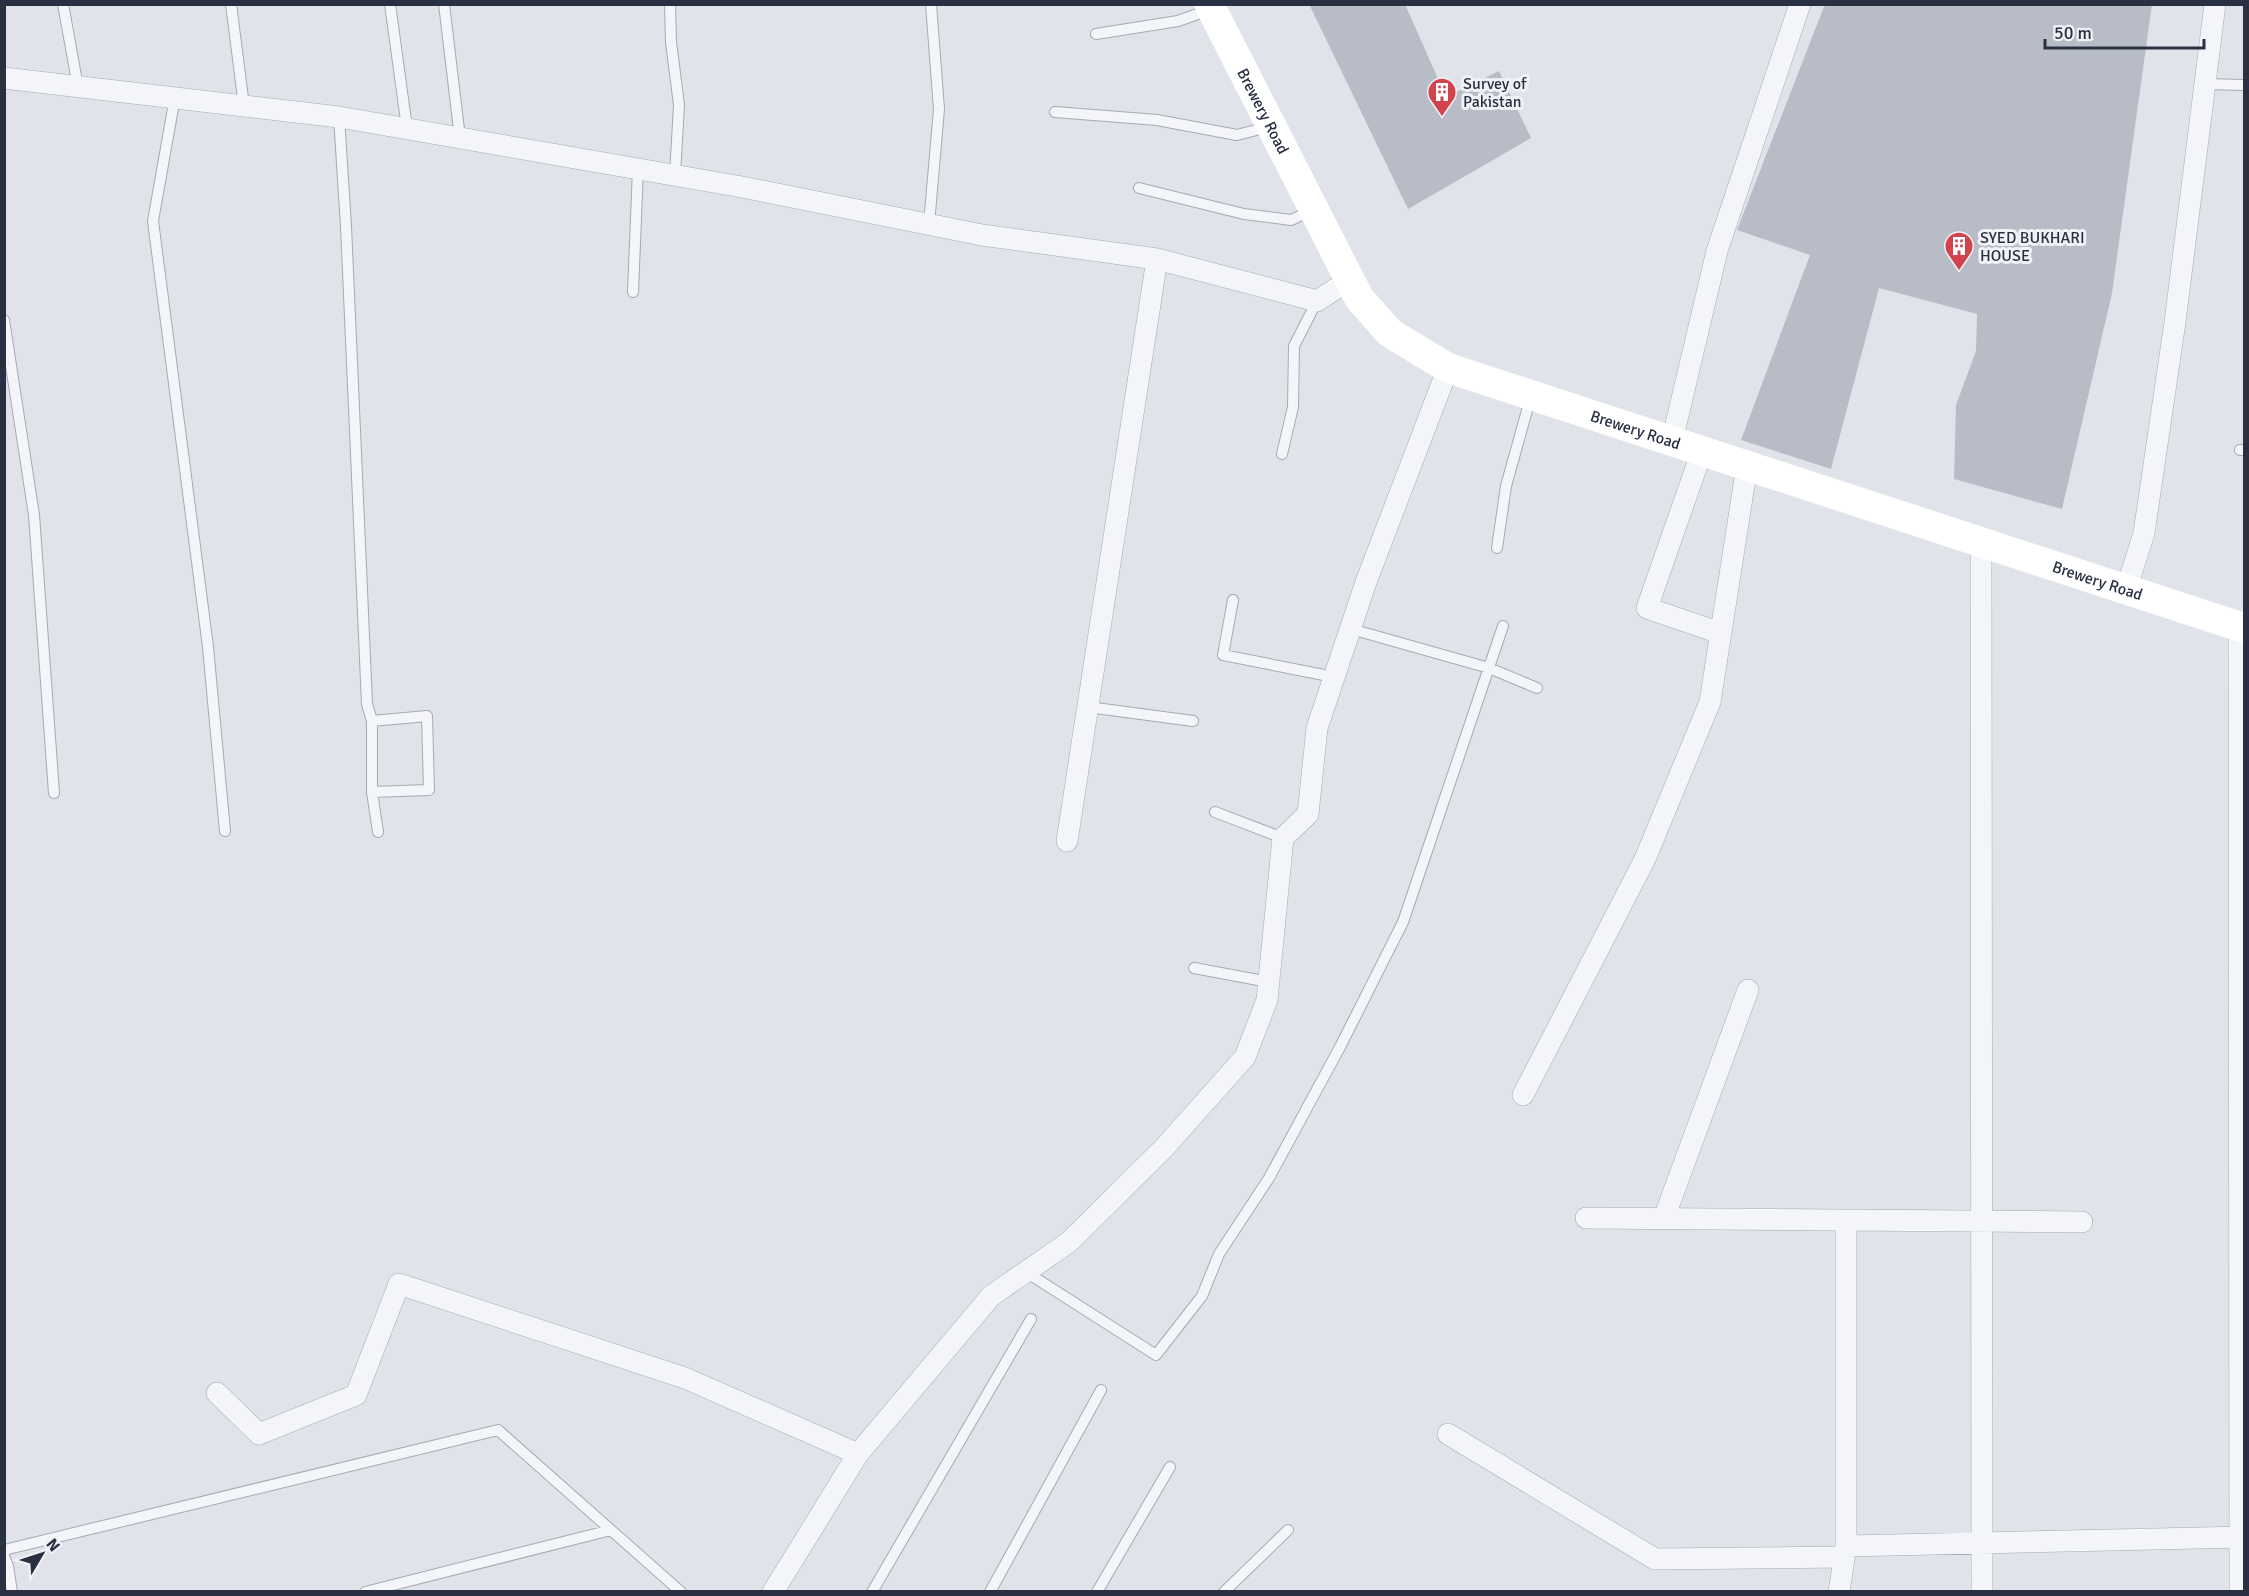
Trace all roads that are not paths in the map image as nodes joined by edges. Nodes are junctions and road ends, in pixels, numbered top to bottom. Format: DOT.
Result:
graph roads {
  1 [pos="63,4"];
  2 [pos="231,4"];
  3 [pos="390,4"];
  4 [pos="444,4"];
  5 [pos="670,4"];
  6 [pos="932,4"];
  7 [pos="1800,4"];
  8 [pos="2215,4"];
  9 [pos="1210,7"];
  10 [pos="1096,34"];
  11 [pos="4,78"];
  12 [pos="2205,84"];
  13 [pos="2244,85"];
  14 [pos="78,87"];
  15 [pos="174,98"];
  16 [pos="244,106"];
  17 [pos="1055,112"];
  18 [pos="339,117"];
  19 [pos="1271,126"];
  20 [pos="407,128"];
  21 [pos="460,138"];
  22 [pos="638,169"];
  23 [pos="675,175"];
  24 [pos="1139,188"];
  25 [pos="1314,210"];
  26 [pos="929,224"];
  27 [pos="1157,259"];
  28 [pos="1349,280"];
  29 [pos="633,292"];
  30 [pos="1317,301"];
  31 [pos="4,320"];
  32 [pos="1448,368"];
  33 [pos="1531,395"];
  34 [pos="1671,441"];
  35 [pos="1702,451"];
  36 [pos="1282,454"];
  37 [pos="1747,466"];
  38 [pos="1981,542"];
  39 [pos="1497,548"];
  40 [pos="2126,590"];
  41 [pos="1233,600"];
  42 [pos="1503,626"];
  43 [pos="2242,627"];
  44 [pos="1351,629"];
  45 [pos="1720,633"];
  46 [pos="1489,668"];
  47 [pos="1334,677"];
  48 [pos="1537,688"];
  49 [pos="1088,707"];
  50 [pos="372,721"];
  51 [pos="1193,721"];
  52 [pos="372,792"];
  53 [pos="54,793"];
  54 [pos="1215,812"];
  55 [pos="225,831"];
  56 [pos="378,832"];
  57 [pos="1283,838"];
  58 [pos="1067,841"];
  59 [pos="1194,968"];
  60 [pos="1269,982"];
  61 [pos="1748,990"];
  62 [pos="1523,1095"];
  63 [pos="1586,1218"];
  64 [pos="1664,1218"];
  65 [pos="1846,1221"];
  66 [pos="1981,1222"];
  67 [pos="2082,1222"];
  68 [pos="1026,1272"];
  69 [pos="1031,1319"];
  70 [pos="1101,1390"];
  71 [pos="217,1393"];
  72 [pos="1448,1434"];
  73 [pos="858,1454"];
  74 [pos="1170,1467"];
  75 [pos="611,1530"];
  76 [pos="1288,1530"];
  77 [pos="2242,1537"];
  78 [pos="1982,1543"];
  79 [pos="4,1550"];
  80 [pos="1845,1552"];
  81 [pos="6,1563"];
  82 [pos="12,1592"];
  83 [pos="365,1592"];
  84 [pos="681,1592"];
  85 [pos="773,1592"];
  86 [pos="872,1592"];
  87 [pos="990,1592"];
  88 [pos="1097,1592"];
  89 [pos="1224,1592"];
  90 [pos="1839,1592"];
  91 [pos="1982,1592"];
  92 [pos="2240,1592"];
  1 -- 14 [label="lane"];
  2 -- 16 [label="lane"];
  3 -- 20 [label="lane"];
  4 -- 21 [label="lane"];
  5 -- 23 [label="lane"];
  6 -- 26 [label="lane"];
  7 -- 34 [label="street"];
  8 -- 12 [label="street"];
  9 -- 10 [label="lane"];
  9 -- 19 [label="main road, Brewery Road"];
  11 -- 14 [label="street"];
  12 -- 13 [label="lane"];
  12 -- 40 [label="street"];
  14 -- 15 [label="street"];
  15 -- 16 [label="street"];
  15 -- 55 [label="lane"];
  16 -- 18 [label="street"];
  17 -- 19 [label="lane"];
  18 -- 20 [label="street"];
  18 -- 50 [label="lane"];
  19 -- 25 [label="main road, Brewery Road"];
  20 -- 21 [label="street"];
  21 -- 22 [label="street"];
  22 -- 23 [label="street"];
  22 -- 29 [label="lane"];
  23 -- 26 [label="street"];
  24 -- 25 [label="lane"];
  25 -- 28 [label="main road, Brewery Road"];
  26 -- 27 [label="street"];
  27 -- 30 [label="street"];
  27 -- 49 [label="street"];
  28 -- 30 [label="street"];
  28 -- 32 [label="main road, Brewery Road"];
  30 -- 36 [label="lane"];
  31 -- 53 [label="lane"];
  32 -- 33 [label="main road, Brewery Road"];
  32 -- 44 [label="street"];
  33 -- 34 [label="main road, Brewery Road"];
  33 -- 39 [label="lane"];
  34 -- 35 [label="main road, Brewery Road"];
  35 -- 37 [label="main road, Brewery Road"];
  35 -- 45 [label="street"];
  37 -- 38 [label="main road, Brewery Road"];
  37 -- 45 [label="street"];
  38 -- 40 [label="main road, Brewery Road"];
  38 -- 66 [label="street"];
  40 -- 43 [label="main road, Brewery Road"];
  41 -- 47 [label="lane"];
  42 -- 46 [label="lane"];
  43 -- 77 [label="street"];
  44 -- 46 [label="lane"];
  44 -- 47 [label="street"];
  45 -- 62 [label="street"];
  46 -- 48 [label="lane"];
  46 -- 68 [label="lane"];
  47 -- 57 [label="street"];
  49 -- 51 [label="lane"];
  49 -- 58 [label="street"];
  50 -- 52 [label="lane"];
  50 -- 52 [label="lane"];
  52 -- 56 [label="lane"];
  54 -- 57 [label="lane"];
  57 -- 60 [label="street"];
  59 -- 60 [label="lane"];
  60 -- 68 [label="street"];
  61 -- 64 [label="street"];
  63 -- 64 [label="street"];
  64 -- 65 [label="street"];
  65 -- 66 [label="street"];
  65 -- 80 [label="street"];
  66 -- 67 [label="street"];
  66 -- 78 [label="street"];
  68 -- 73 [label="street"];
  69 -- 86 [label="lane"];
  70 -- 87 [label="lane"];
  71 -- 73 [label="street"];
  72 -- 80 [label="street"];
  73 -- 85 [label="street"];
  74 -- 88 [label="lane"];
  75 -- 79 [label="lane"];
  75 -- 83 [label="lane"];
  75 -- 84 [label="lane"];
  76 -- 89 [label="lane"];
  77 -- 78 [label="street"];
  77 -- 92 [label="street"];
  78 -- 80 [label="street"];
  78 -- 91 [label="street"];
  80 -- 90 [label="street"];
  81 -- 82 [label="lane"];
}
